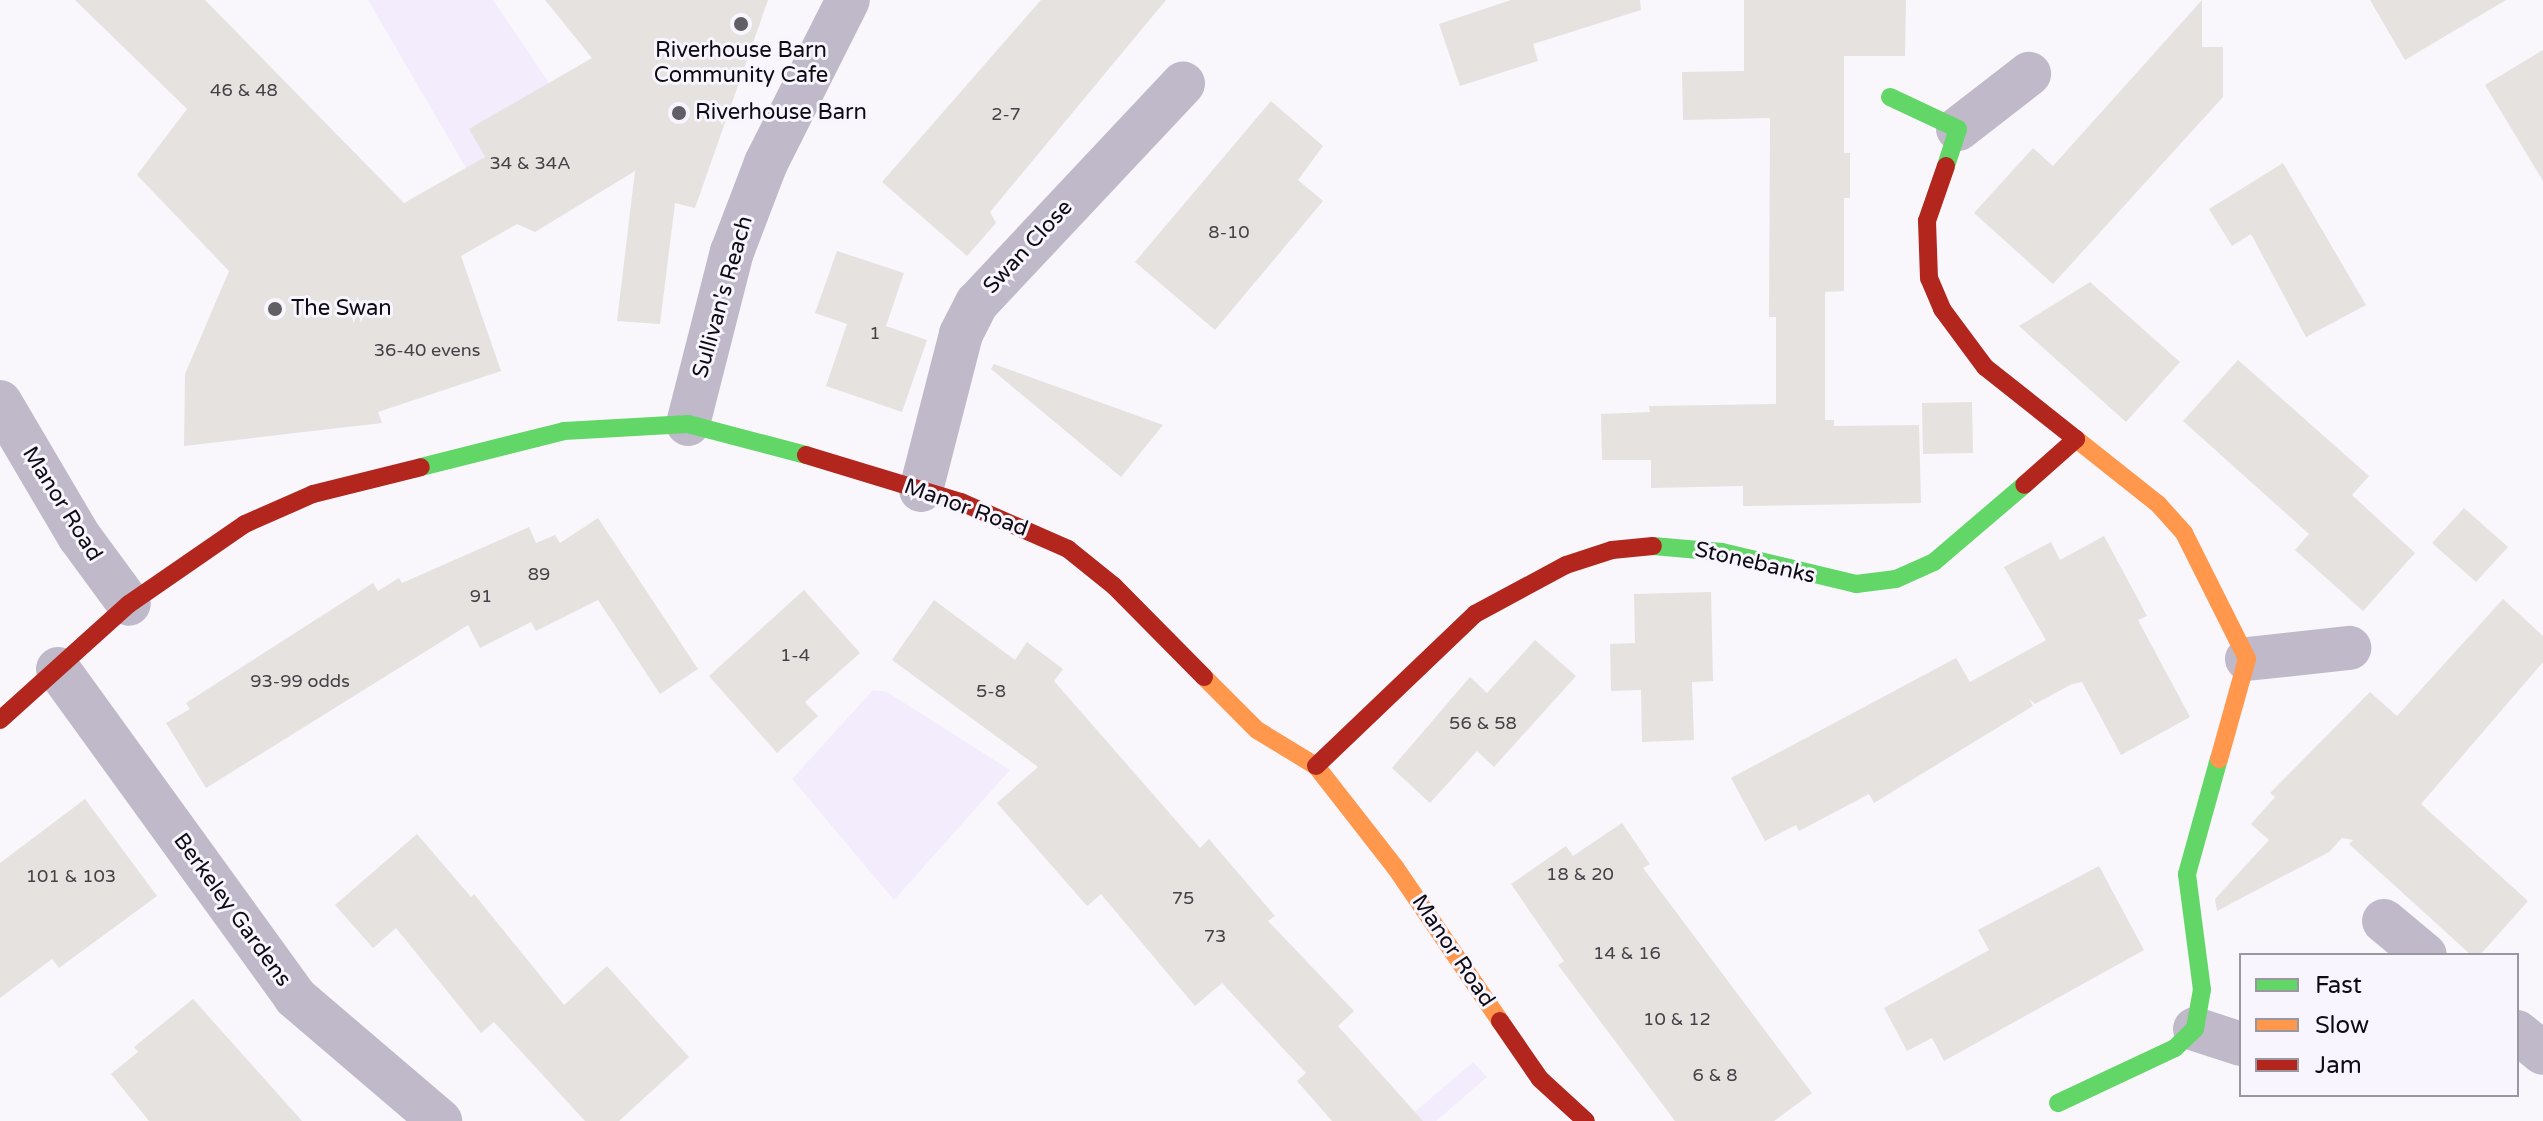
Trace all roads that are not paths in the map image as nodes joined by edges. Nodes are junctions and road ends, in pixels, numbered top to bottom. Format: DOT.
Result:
graph roads {
  1 [pos="848,0"];
  2 [pos="2029,74"];
  3 [pos="1183,84"];
  4 [pos="1890,97"];
  5 [pos="1958,129"];
  6 [pos="0,402"];
  7 [pos="688,424"];
  8 [pos="2076,439"];
  9 [pos="921,490"];
  10 [pos="129,604"];
  11 [pos="2349,648"];
  12 [pos="2247,659"];
  13 [pos="58,669"];
  14 [pos="0,720"];
  15 [pos="1316,766"];
  16 [pos="2384,921"];
  17 [pos="2423,953"];
  18 [pos="2195,1029"];
  19 [pos="2519,1034"];
  20 [pos="2239,1043"];
  21 [pos="2543,1053"];
  22 [pos="2058,1103"];
  23 [pos="440,1121"];
  24 [pos="1586,1121"];
  1 -- 7 [label="street, Sullivan's Reach"];
  2 -- 5 [label="street"];
  3 -- 9 [label="street, Swan Close"];
  4 -- 5 [label="street"];
  5 -- 8 [label="street"];
  6 -- 10 [label="street, Manor Road"];
  7 -- 9 [label="street, Manor Road"];
  7 -- 10 [label="street, Manor Road"];
  8 -- 12 [label="street"];
  8 -- 15 [label="street, Stonebanks"];
  9 -- 15 [label="street, Manor Road"];
  10 -- 13 [label="street, Manor Road"];
  11 -- 12 [label="street"];
  12 -- 18 [label="street"];
  13 -- 14 [label="street, Manor Road"];
  13 -- 23 [label="street, Berkeley Gardens"];
  15 -- 24 [label="street, Manor Road"];
  16 -- 17 [label="street"];
  18 -- 20 [label="street"];
  18 -- 22 [label="street"];
  19 -- 21 [label="street"];
}
